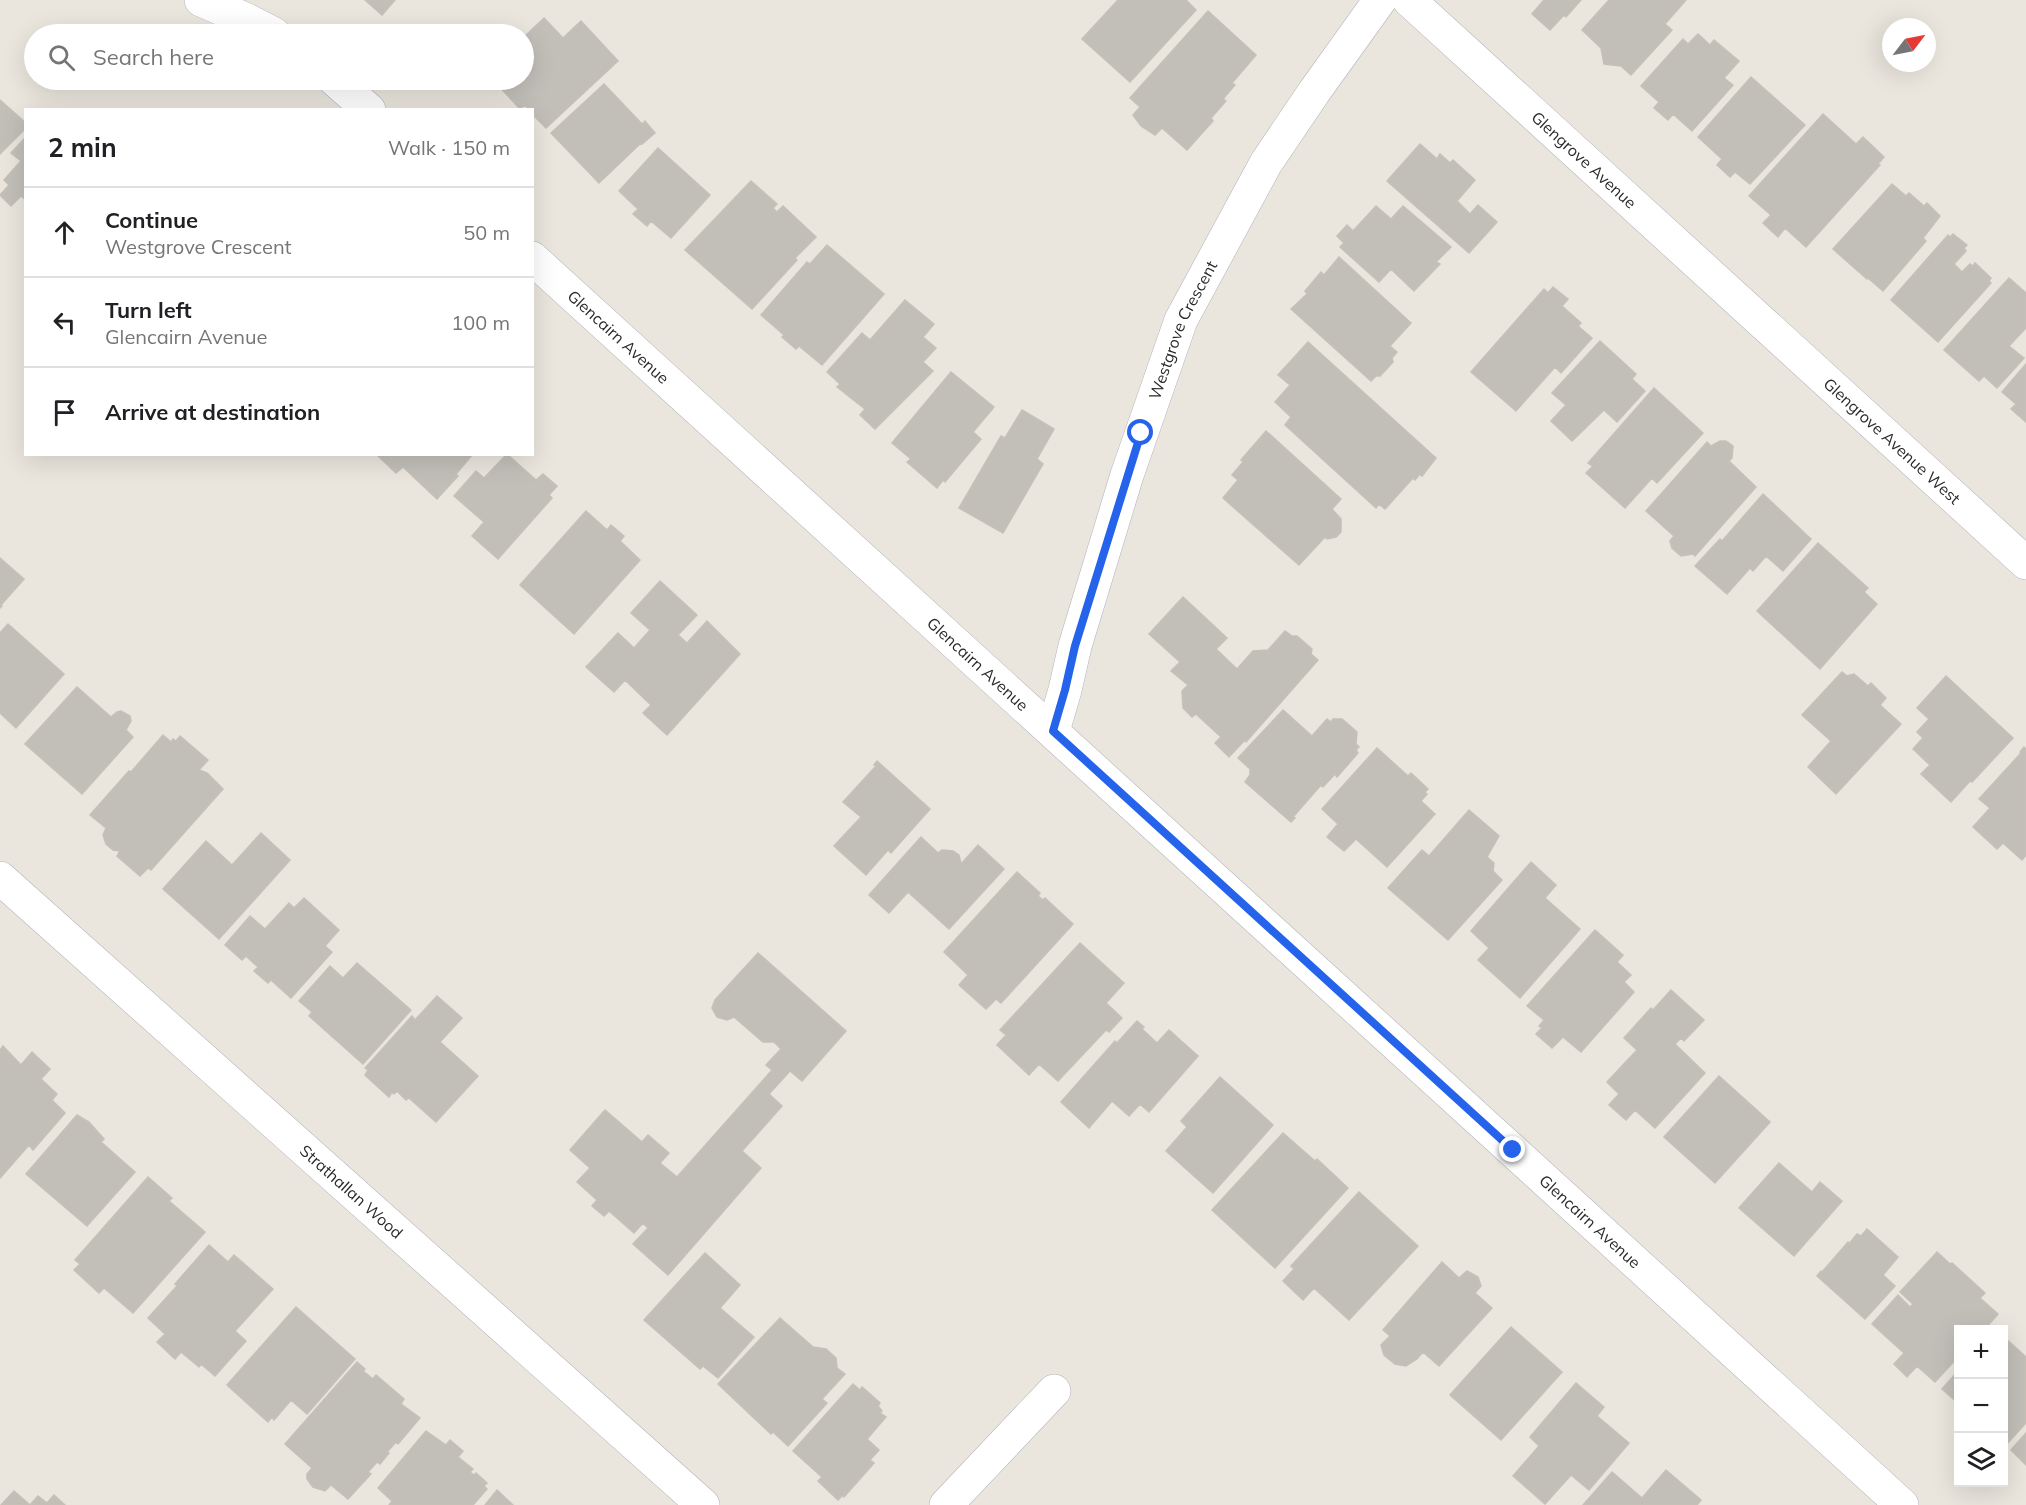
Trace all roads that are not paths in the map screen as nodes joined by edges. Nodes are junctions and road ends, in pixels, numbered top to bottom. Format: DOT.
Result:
graph roads {
  1 [pos="201,0"];
  2 [pos="1380,0"];
  3 [pos="1409,0"];
  4 [pos="256,24"];
  5 [pos="346,90"];
  6 [pos="367,108"];
  7 [pos="534,260"];
  8 [pos="1758,320"];
  9 [pos="2026,563"];
  10 [pos="1053,731"];
  11 [pos="0,878"];
  12 [pos="1054,1391"];
  13 [pos="703,1505"];
  14 [pos="946,1505"];
  15 [pos="1902,1505"];
  1 -- 4 [label="street"];
  2 -- 10 [label="street, Westgrove Crescent"];
  3 -- 8 [label="street, Glengrove Avenue"];
  5 -- 6 [label="street"];
  7 -- 10 [label="street, Glencairn Avenue"];
  8 -- 9 [label="street, Glengrove Avenue West"];
  10 -- 15 [label="street, Glencairn Avenue"];
  11 -- 13 [label="street, Strathallan Wood"];
  12 -- 14 [label="street"];
}
